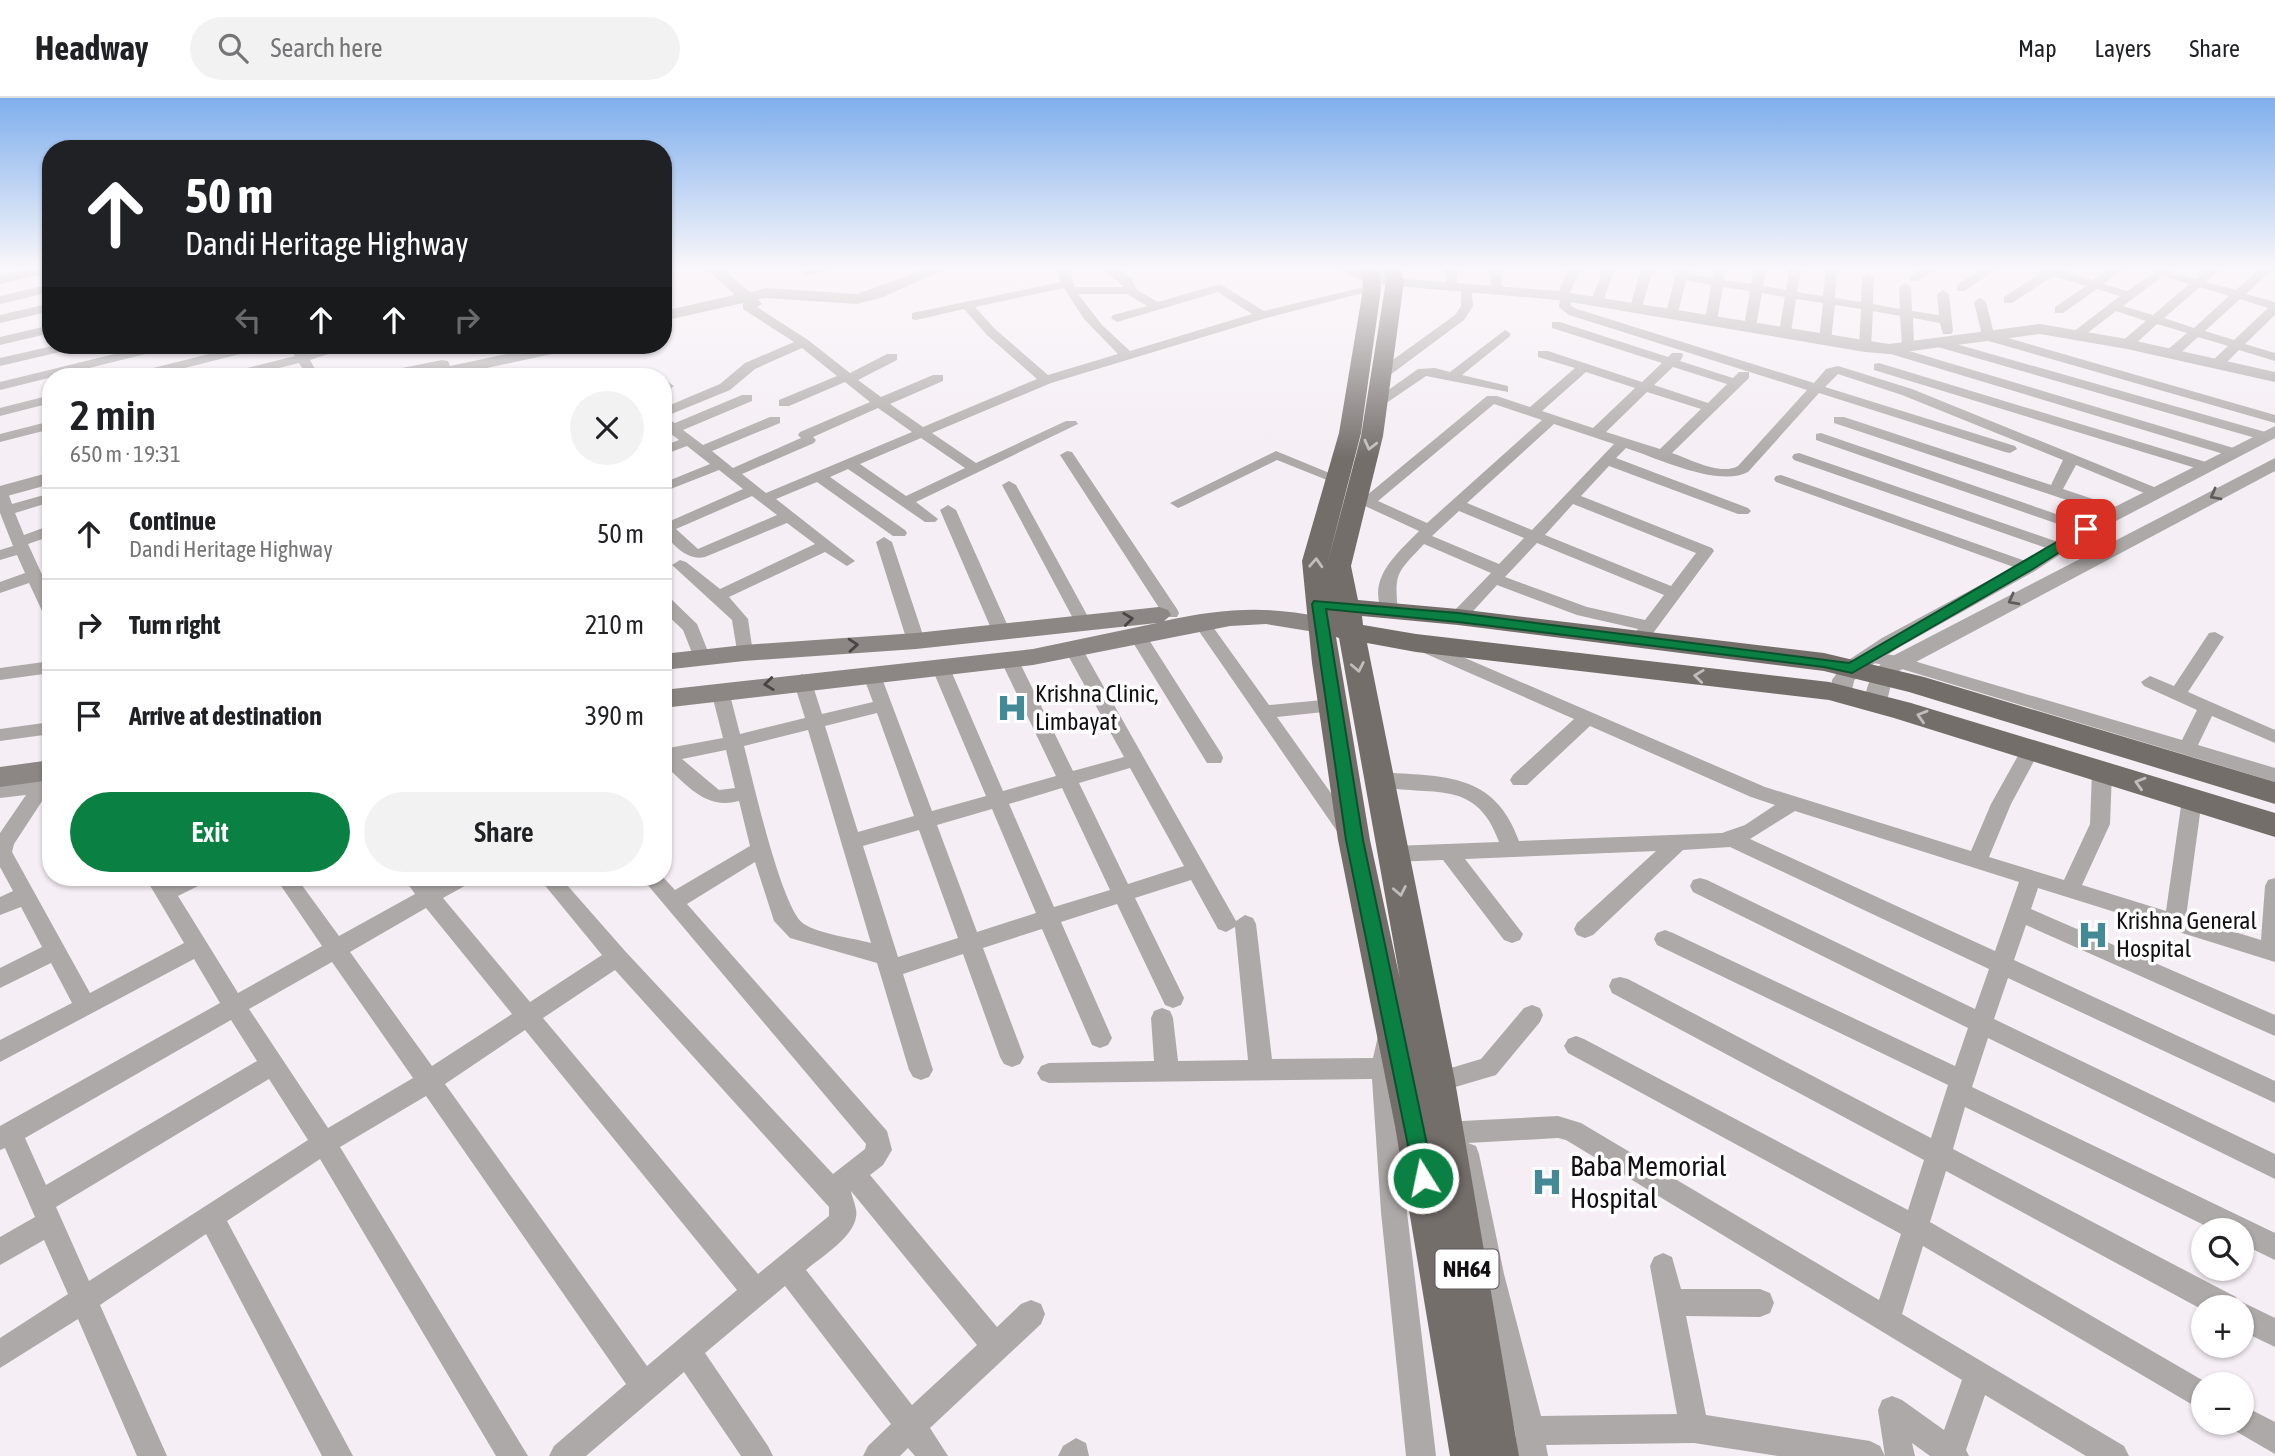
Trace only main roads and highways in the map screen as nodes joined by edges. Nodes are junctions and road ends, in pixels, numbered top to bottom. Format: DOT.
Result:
graph roads {
  1 [pos="1366,332"];
  2 [pos="1378,332"];
  3 [pos="1320,614"];
  4 [pos="1349,620"];
  5 [pos="672,661"];
  6 [pos="1868,671"];
  7 [pos="672,698"];
  8 [pos="42,754"];
  9 [pos="0,760"];
  10 [pos="2272,774"];
  11 [pos="0,776"];
  12 [pos="42,780"];
  13 [pos="2275,825"];
  14 [pos="1406,1010"];
  15 [pos="1419,1078"];
  16 [pos="1473,1456"];
  17 [pos="1496,1456"];
  3 -- 1 [label="main road, NH64, one-way"];
  2 -- 4 [label="main road, NH64, one-way"];
  3 -- 4 [label="main road"];
  5 -- 3 [label="main road, one-way"];
  3 -- 7 [label="main road, one-way"];
  3 -- 14 [label="main road, NH64"];
  6 -- 4 [label="main road, one-way"];
  4 -- 6 [label="main road"];
  4 -- 14 [label="main road, NH64, one-way"];
  6 -- 10 [label="main road"];
  13 -- 6 [label="main road, one-way"];
  8 -- 9 [label="main road"];
  11 -- 12 [label="main road"];
  14 -- 15 [label="main road, NH64"];
  15 -- 16 [label="main road, NH64"];
  15 -- 17 [label="main road, NH64"];
}
